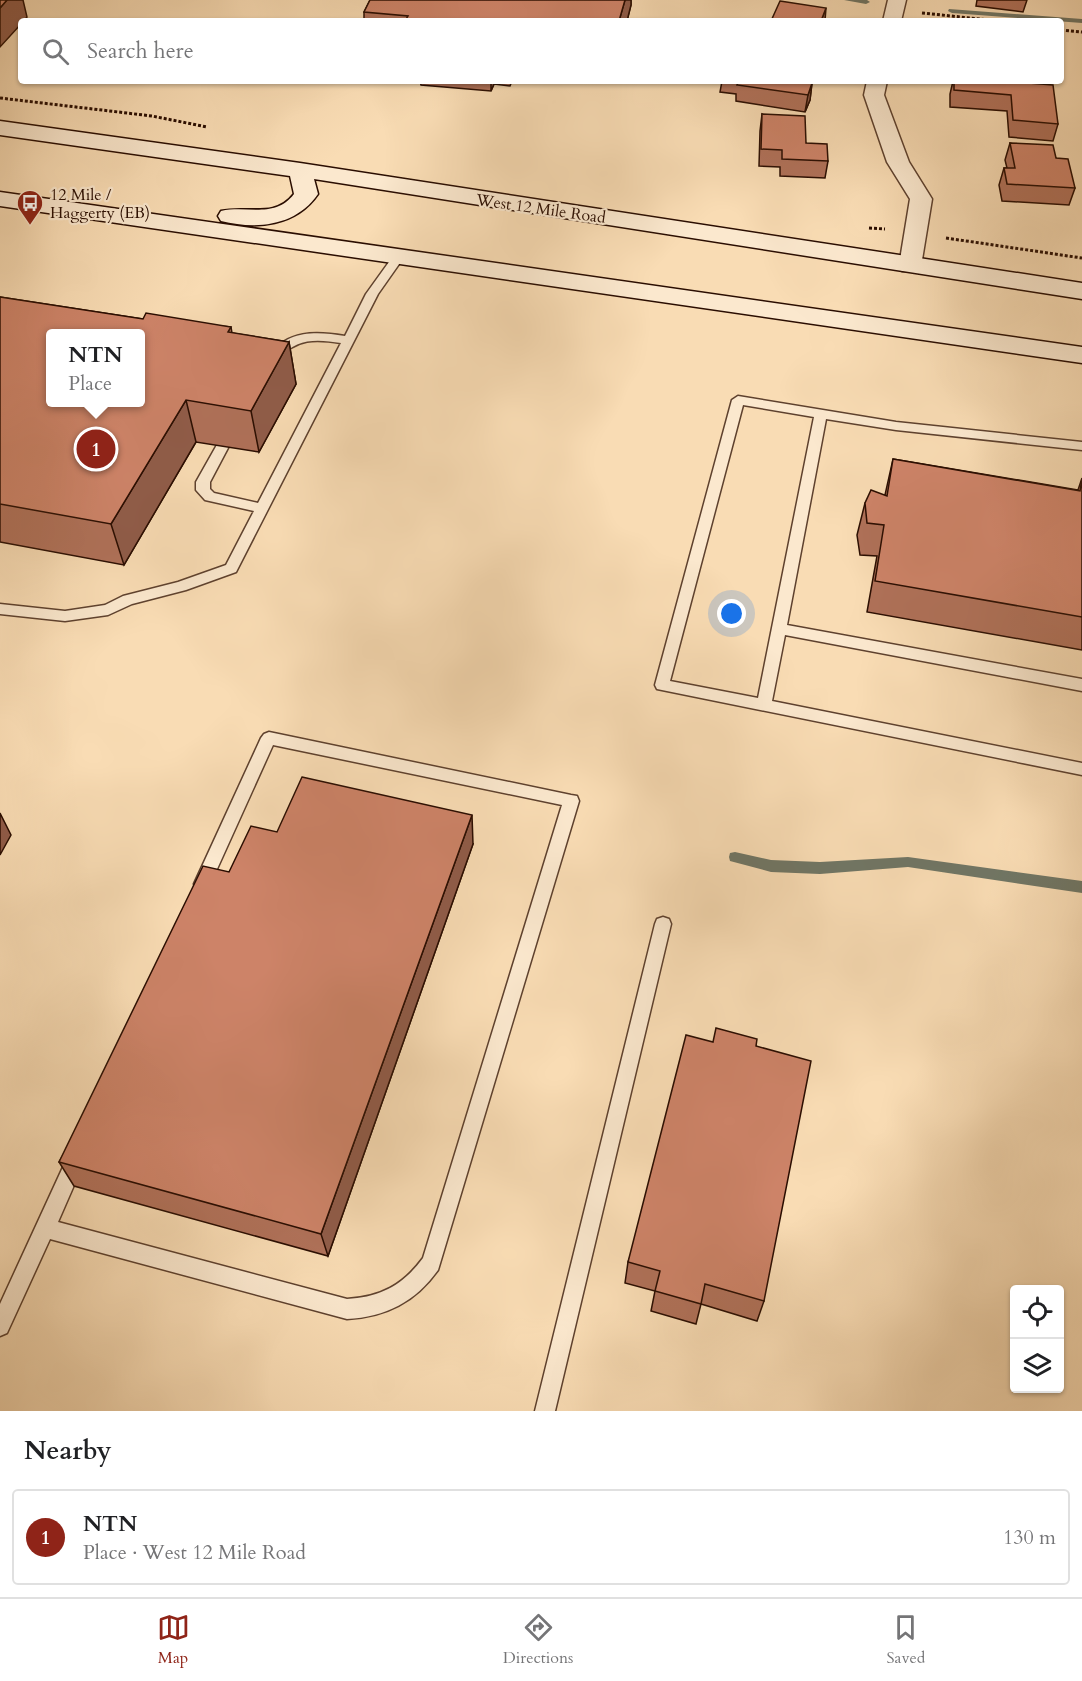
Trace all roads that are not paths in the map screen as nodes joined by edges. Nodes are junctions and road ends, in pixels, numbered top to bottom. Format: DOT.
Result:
graph roads {
  1 [pos="876,84"];
  2 [pos="0,128"];
  3 [pos="113,144"];
  4 [pos="0,147"];
  5 [pos="300,170"];
  6 [pos="0,181"];
  7 [pos="0,199"];
  8 [pos="398,257"];
  9 [pos="910,266"];
  10 [pos="1082,291"];
  11 [pos="666,295"];
  12 [pos="349,340"];
  13 [pos="1082,340"];
  14 [pos="1082,355"];
  15 [pos="268,369"];
  16 [pos="821,414"];
  17 [pos="1082,446"];
  18 [pos="223,447"];
  19 [pos="262,508"];
  20 [pos="0,609"];
  21 [pos="779,629"];
  22 [pos="1082,685"];
  23 [pos="764,705"];
  24 [pos="1082,769"];
  25 [pos="195,901"];
  26 [pos="663,924"];
  27 [pos="85,1141"];
  28 [pos="45,1228"];
  29 [pos="0,1326"];
  30 [pos="546,1411"];
  1 -- 9 [label="street"];
  2 -- 3 [label="main road, West 12 Mile Road"];
  3 -- 4 [label="main road"];
  3 -- 5 [label="main road, West 12 Mile Road"];
  5 -- 6 [label="main road"];
  5 -- 9 [label="main road, West 12 Mile Road"];
  7 -- 8 [label="main road"];
  8 -- 11 [label="main road"];
  8 -- 12 [label="lane"];
  9 -- 10 [label="main road, West 12 Mile Road"];
  11 -- 13 [label="main road"];
  11 -- 14 [label="main road"];
  12 -- 15 [label="lane"];
  12 -- 19 [label="lane"];
  16 -- 17 [label="lane"];
  16 -- 21 [label="lane"];
  16 -- 23 [label="lane"];
  18 -- 19 [label="lane"];
  19 -- 20 [label="lane"];
  21 -- 22 [label="lane"];
  21 -- 23 [label="lane"];
  23 -- 24 [label="lane"];
  25 -- 28 [label="lane"];
  26 -- 30 [label="lane"];
  27 -- 28 [label="lane"];
  28 -- 29 [label="lane"];
}
